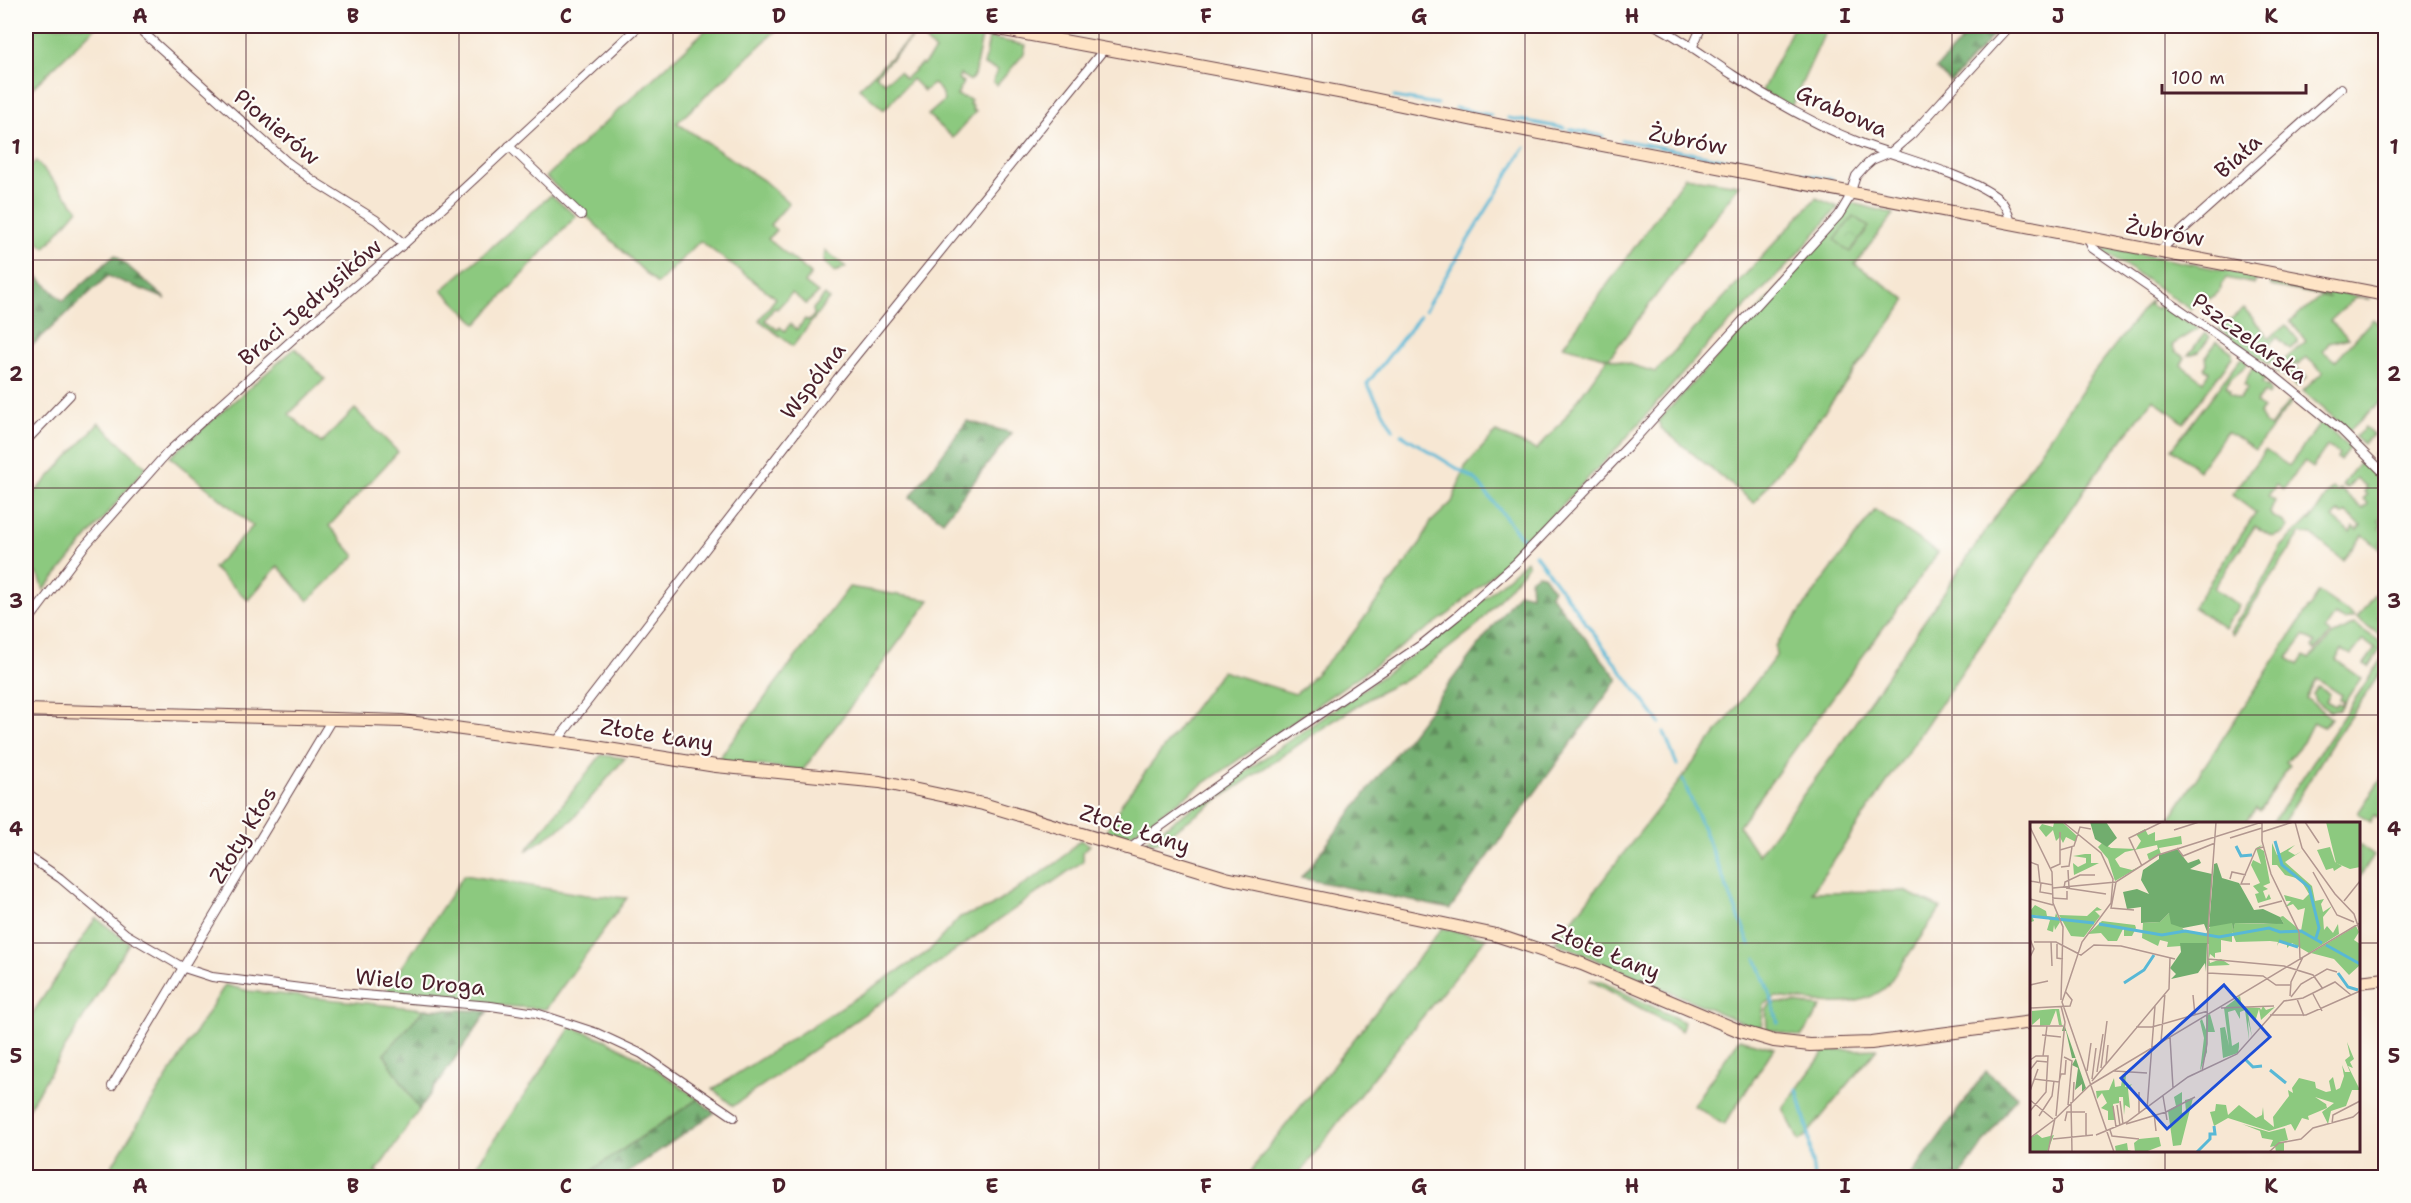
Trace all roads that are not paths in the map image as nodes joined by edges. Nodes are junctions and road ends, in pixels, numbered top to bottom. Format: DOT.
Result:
graph roads {
  1 [pos="136,26"];
  2 [pos="639,26"];
  3 [pos="984,26"];
  4 [pos="1656,26"];
  5 [pos="1702,26"];
  6 [pos="2010,26"];
  7 [pos="1105,48"];
  8 [pos="1692,48"];
  9 [pos="2341,88"];
  10 [pos="509,146"];
  11 [pos="1891,152"];
  12 [pos="1851,193"];
  13 [pos="581,215"];
  14 [pos="2011,223"];
  15 [pos="2088,239"];
  16 [pos="404,244"];
  17 [pos="2160,252"];
  18 [pos="2385,295"];
  19 [pos="70,395"];
  20 [pos="26,441"];
  21 [pos="2385,475"];
  22 [pos="26,624"];
  23 [pos="26,710"];
  24 [pos="332,719"];
  25 [pos="557,741"];
  26 [pos="1128,849"];
  27 [pos="26,855"];
  28 [pos="184,968"];
  29 [pos="2385,979"];
  30 [pos="2360,982"];
  31 [pos="2030,1022"];
  32 [pos="112,1086"];
  33 [pos="734,1117"];
  1 -- 16 [label="street, Pionierów"];
  2 -- 10 [label="street, Braci Jędrysików"];
  3 -- 7 [label="street, Żubrów"];
  4 -- 8 [label="street, Grabowa"];
  5 -- 8 [label="street"];
  6 -- 11 [label="street"];
  7 -- 12 [label="street, Żubrów"];
  7 -- 25 [label="street, Wspólna"];
  8 -- 11 [label="street, Grabowa"];
  9 -- 17 [label="street, Biała"];
  10 -- 13 [label="street"];
  10 -- 16 [label="street, Braci Jędrysików"];
  11 -- 12 [label="street"];
  11 -- 14 [label="street, Grabowa"];
  12 -- 14 [label="street, Żubrów"];
  12 -- 26 [label="street"];
  14 -- 15 [label="street, Żubrów"];
  15 -- 17 [label="street, Żubrów"];
  15 -- 21 [label="street, Pszczelarska"];
  16 -- 22 [label="street, Braci Jędrysików"];
  17 -- 18 [label="street, Żubrów"];
  19 -- 20 [label="street"];
  23 -- 24 [label="street, Złote Łany"];
  24 -- 25 [label="street, Złote Łany"];
  24 -- 28 [label="street, Złoty Kłos"];
  25 -- 26 [label="street, Złote Łany"];
  26 -- 31 [label="street, Złote Łany"];
  27 -- 28 [label="street, Wielo Droga"];
  28 -- 32 [label="street, Złoty Kłos"];
  28 -- 33 [label="street, Wielo Droga"];
  29 -- 30 [label="street"];
}
